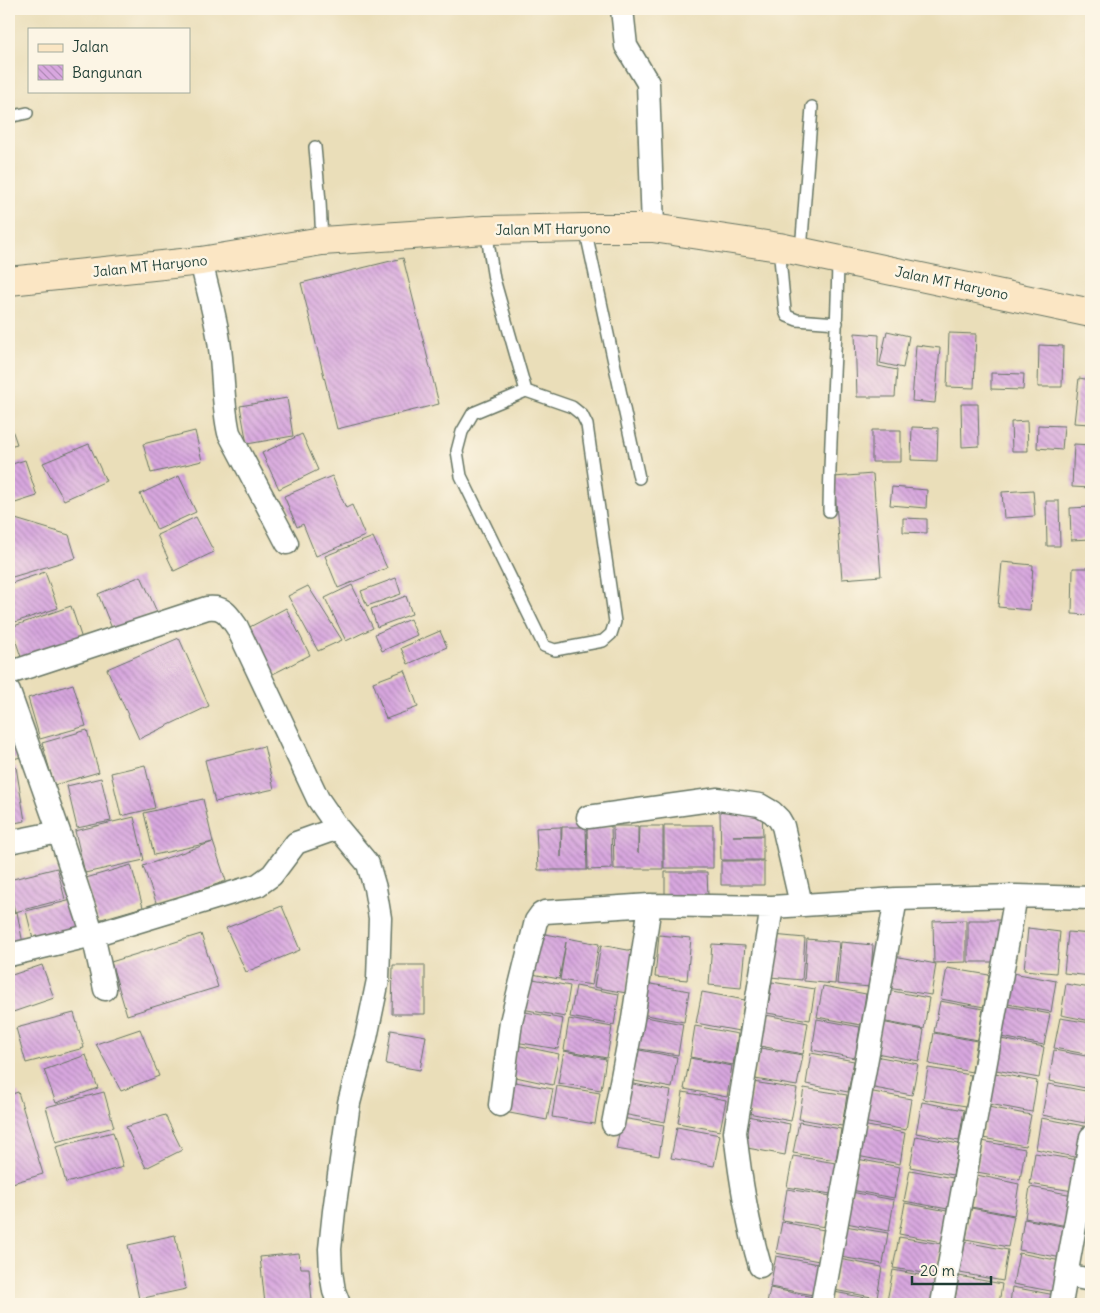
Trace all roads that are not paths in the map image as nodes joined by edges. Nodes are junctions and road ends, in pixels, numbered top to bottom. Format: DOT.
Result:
graph roads {
  1 [pos="622,9"];
  2 [pos="812,107"];
  3 [pos="27,113"];
  4 [pos="9,118"];
  5 [pos="315,147"];
  6 [pos="585,228"];
  7 [pos="653,228"];
  8 [pos="486,230"];
  9 [pos="322,240"];
  10 [pos="789,249"];
  11 [pos="838,259"];
  12 [pos="201,262"];
  13 [pos="9,281"];
  14 [pos="1091,313"];
  15 [pos="837,322"];
  16 [pos="526,391"];
  17 [pos="639,478"];
  18 [pos="829,511"];
  19 [pos="287,542"];
  20 [pos="9,673"];
  21 [pos="9,692"];
  22 [pos="588,817"];
  23 [pos="338,828"];
  24 [pos="59,832"];
  25 [pos="9,842"];
  26 [pos="1016,896"];
  27 [pos="1091,898"];
  28 [pos="896,899"];
  29 [pos="801,904"];
  30 [pos="650,905"];
  31 [pos="772,907"];
  32 [pos="93,936"];
  33 [pos="9,955"];
  34 [pos="105,989"];
  35 [pos="500,1105"];
  36 [pos="613,1124"];
  37 [pos="1090,1151"];
  38 [pos="760,1266"];
  39 [pos="1066,1275"];
  40 [pos="1091,1280"];
  41 [pos="339,1304"];
  42 [pos="822,1304"];
  43 [pos="942,1304"];
  44 [pos="1061,1304"];
  1 -- 7 [label="street"];
  2 -- 10 [label="lane"];
  3 -- 4 [label="lane"];
  5 -- 9 [label="lane"];
  6 -- 7 [label="main road, Jalan MT Haryono"];
  6 -- 8 [label="main road, Jalan MT Haryono"];
  6 -- 17 [label="lane"];
  7 -- 10 [label="main road, Jalan MT Haryono"];
  8 -- 9 [label="main road, Jalan MT Haryono"];
  8 -- 16 [label="lane"];
  9 -- 12 [label="main road, Jalan MT Haryono"];
  10 -- 11 [label="main road, Jalan MT Haryono"];
  10 -- 15 [label="lane"];
  11 -- 14 [label="main road, Jalan MT Haryono"];
  11 -- 15 [label="lane"];
  12 -- 13 [label="main road, Jalan MT Haryono"];
  12 -- 19 [label="street"];
  15 -- 18 [label="lane"];
  16 -- 16 [label="lane"];
  20 -- 23 [label="street"];
  21 -- 24 [label="street"];
  22 -- 29 [label="street"];
  23 -- 32 [label="street"];
  23 -- 41 [label="street"];
  24 -- 25 [label="street"];
  24 -- 32 [label="street"];
  26 -- 27 [label="street"];
  26 -- 28 [label="street"];
  26 -- 43 [label="street"];
  28 -- 29 [label="street"];
  28 -- 42 [label="street"];
  29 -- 31 [label="street"];
  30 -- 31 [label="street"];
  30 -- 35 [label="street"];
  30 -- 36 [label="street"];
  31 -- 38 [label="street"];
  32 -- 33 [label="street"];
  32 -- 34 [label="street"];
  37 -- 39 [label="street"];
  39 -- 40 [label="street"];
  39 -- 44 [label="street"];
}
